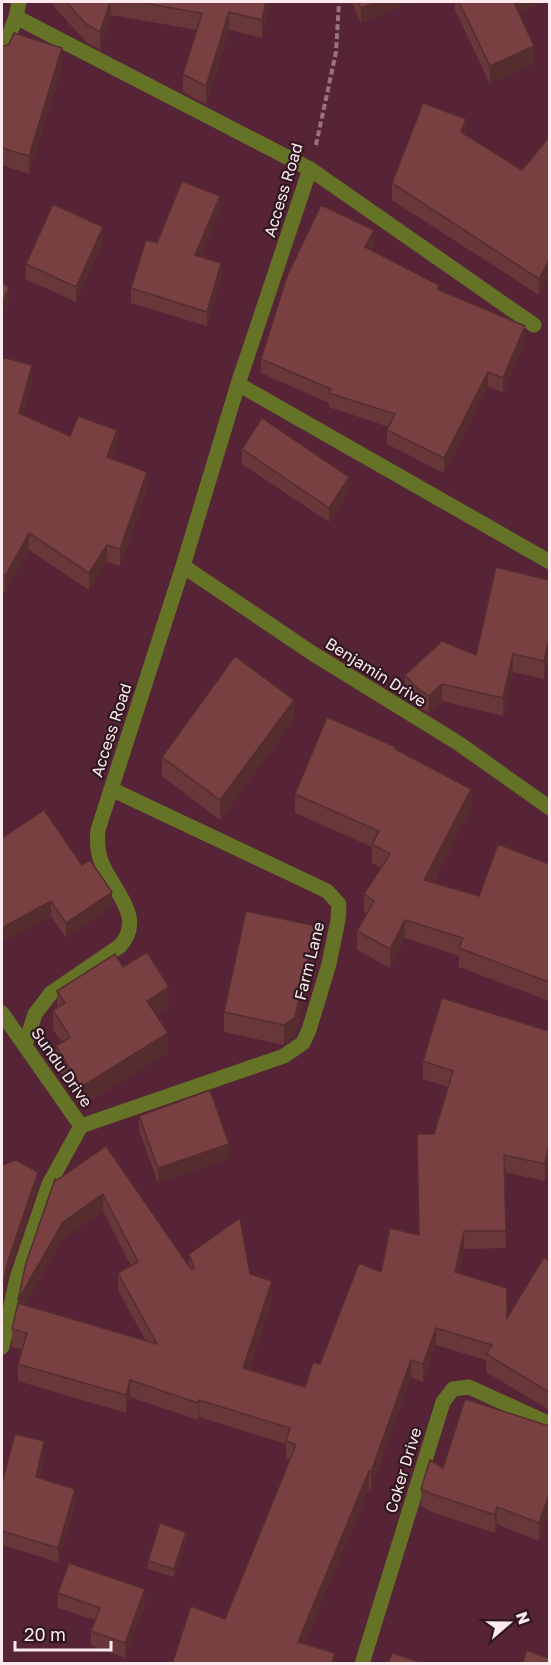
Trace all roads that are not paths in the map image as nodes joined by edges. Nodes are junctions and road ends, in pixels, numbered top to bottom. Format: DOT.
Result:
graph roads {
  1 [pos="19,2"];
  2 [pos="16,17"];
  3 [pos="2,54"];
  4 [pos="310,169"];
  5 [pos="534,325"];
  6 [pos="238,384"];
  7 [pos="549,562"];
  8 [pos="183,566"];
  9 [pos="111,789"];
  10 [pos="549,808"];
  11 [pos="2,1013"];
  12 [pos="25,1045"];
  13 [pos="81,1126"];
  14 [pos="2,1347"];
  15 [pos="549,1424"];
  16 [pos="362,1664"];
  1 -- 2 [label="street"];
  2 -- 3 [label="street"];
  2 -- 4 [label="street"];
  4 -- 5 [label="street"];
  4 -- 6 [label="street, Access Road"];
  6 -- 7 [label="street"];
  6 -- 8 [label="street, Access Road"];
  8 -- 9 [label="street, Access Road"];
  8 -- 10 [label="street, Benjamin Drive"];
  9 -- 12 [label="street, Access Road"];
  9 -- 13 [label="street, Farm Lane"];
  11 -- 12 [label="street, Sundu Drive"];
  12 -- 13 [label="street, Sundu Drive"];
  13 -- 14 [label="street, Sundu Drive"];
  15 -- 16 [label="street, Coker Drive"];
}
